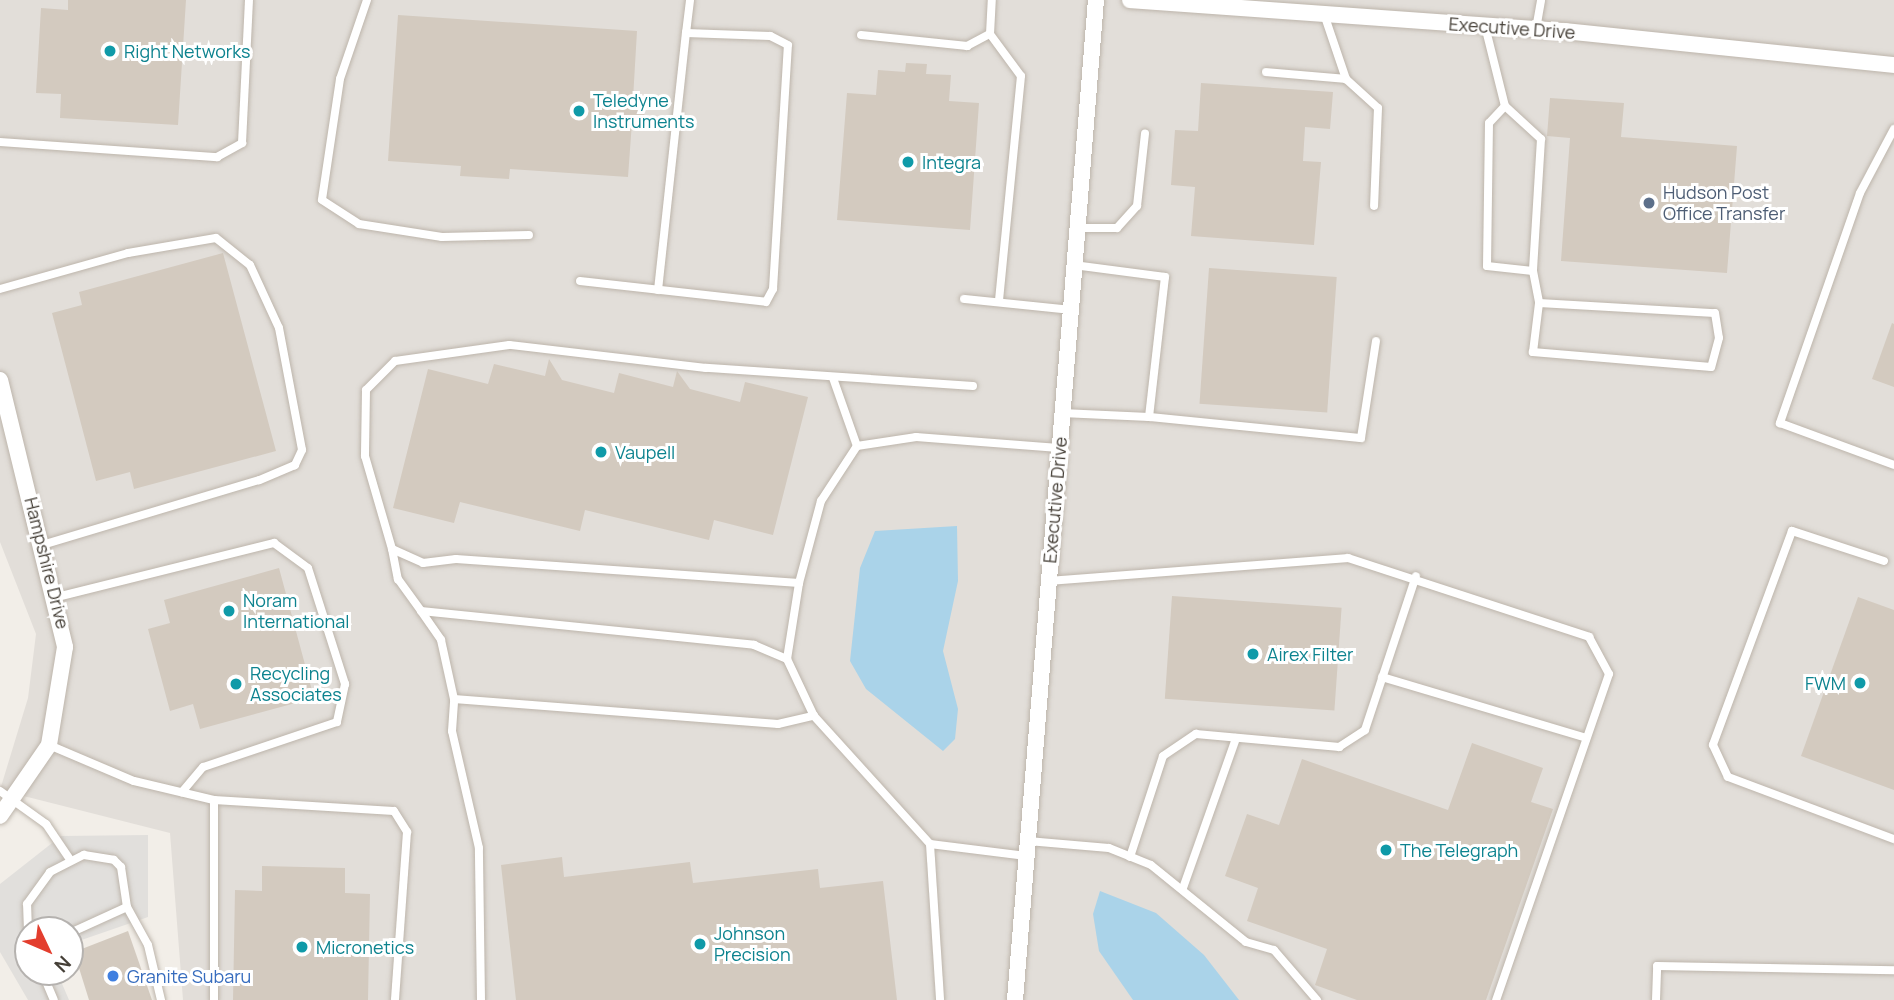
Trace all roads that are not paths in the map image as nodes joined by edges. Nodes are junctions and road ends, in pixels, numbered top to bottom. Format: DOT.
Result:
graph roads {
  1 [pos="249,0"];
  2 [pos="367,0"];
  3 [pos="690,0"];
  4 [pos="992,0"];
  5 [pos="1096,0"];
  6 [pos="1130,0"];
  7 [pos="1541,0"];
  8 [pos="1279,5"];
  9 [pos="1324,14"];
  10 [pos="1485,26"];
  11 [pos="1536,29"];
  12 [pos="686,33"];
  13 [pos="990,34"];
  14 [pos="861,36"];
  15 [pos="1894,65"];
  16 [pos="1266,72"];
  17 [pos="1346,79"];
  18 [pos="1505,106"];
  19 [pos="1894,129"];
  20 [pos="1145,133"];
  21 [pos="0,142"];
  22 [pos="1374,206"];
  23 [pos="1077,228"];
  24 [pos="529,235"];
  25 [pos="1074,265"];
  26 [pos="1533,271"];
  27 [pos="580,281"];
  28 [pos="0,289"];
  29 [pos="658,290"];
  30 [pos="964,299"];
  31 [pos="999,303"];
  32 [pos="1539,303"];
  33 [pos="1072,310"];
  34 [pos="1376,341"];
  35 [pos="834,378"];
  36 [pos="0,380"];
  37 [pos="973,386"];
  38 [pos="1062,413"];
  39 [pos="1149,417"];
  40 [pos="857,446"];
  41 [pos="1059,448"];
  42 [pos="1894,465"];
  43 [pos="43,545"];
  44 [pos="392,549"];
  45 [pos="1884,561"];
  46 [pos="1416,576"];
  47 [pos="1049,581"];
  48 [pos="799,583"];
  49 [pos="57,597"];
  50 [pos="421,611"];
  51 [pos="787,659"];
  52 [pos="1382,677"];
  53 [pos="454,699"];
  54 [pos="814,716"];
  55 [pos="1236,738"];
  56 [pos="1586,738"];
  57 [pos="49,745"];
  58 [pos="0,792"];
  59 [pos="182,792"];
  60 [pos="214,800"];
  61 [pos="14,802"];
  62 [pos="0,816"];
  63 [pos="1894,839"];
  64 [pos="930,844"];
  65 [pos="1027,848"];
  66 [pos="1130,857"];
  67 [pos="69,858"];
  68 [pos="1183,888"];
  69 [pos="127,907"];
  70 [pos="27,916"];
  71 [pos="84,927"];
  72 [pos="1894,970"];
  73 [pos="160,1000"];
  74 [pos="214,1000"];
  75 [pos="395,1000"];
  76 [pos="481,1000"];
  77 [pos="940,1000"];
  78 [pos="1015,1000"];
  79 [pos="1317,1000"];
  80 [pos="1496,1000"];
  81 [pos="1656,1000"];
  1 -- 21 [label="lane"];
  2 -- 24 [label="lane"];
  3 -- 12 [label="lane"];
  4 -- 13 [label="lane"];
  5 -- 23 [label="street, Executive Drive"];
  6 -- 8 [label="street, Executive Drive"];
  7 -- 11 [label="lane"];
  8 -- 9 [label="street, Executive Drive"];
  9 -- 10 [label="street, Executive Drive"];
  9 -- 17 [label="lane"];
  10 -- 11 [label="street, Executive Drive"];
  10 -- 18 [label="lane"];
  11 -- 15 [label="street, Executive Drive"];
  12 -- 29 [label="lane"];
  12 -- 29 [label="lane"];
  13 -- 14 [label="lane"];
  13 -- 31 [label="lane"];
  16 -- 17 [label="lane"];
  17 -- 22 [label="lane"];
  18 -- 26 [label="lane"];
  18 -- 26 [label="lane"];
  19 -- 42 [label="lane"];
  20 -- 23 [label="lane"];
  23 -- 25 [label="street, Executive Drive"];
  25 -- 33 [label="street, Executive Drive"];
  25 -- 39 [label="lane"];
  26 -- 32 [label="lane"];
  27 -- 29 [label="lane"];
  28 -- 43 [label="lane"];
  30 -- 31 [label="lane"];
  31 -- 33 [label="lane"];
  32 -- 32 [label="lane"];
  33 -- 38 [label="street, Executive Drive"];
  34 -- 39 [label="lane"];
  35 -- 37 [label="lane"];
  35 -- 40 [label="lane"];
  35 -- 44 [label="lane"];
  36 -- 43 [label="street, Hampshire Drive"];
  38 -- 39 [label="lane"];
  38 -- 41 [label="street, Executive Drive"];
  40 -- 41 [label="lane"];
  40 -- 48 [label="lane"];
  41 -- 47 [label="street, Executive Drive"];
  43 -- 49 [label="street, Hampshire Drive"];
  44 -- 48 [label="lane"];
  44 -- 50 [label="lane"];
  45 -- 63 [label="lane"];
  46 -- 47 [label="lane"];
  46 -- 52 [label="lane"];
  46 -- 56 [label="lane"];
  47 -- 65 [label="street, Executive Drive"];
  48 -- 51 [label="lane"];
  49 -- 57 [label="street, Hampshire Drive"];
  49 -- 59 [label="lane"];
  50 -- 51 [label="lane"];
  50 -- 53 [label="lane"];
  51 -- 54 [label="lane"];
  52 -- 55 [label="lane"];
  52 -- 56 [label="lane"];
  53 -- 54 [label="lane"];
  53 -- 76 [label="lane"];
  54 -- 64 [label="lane"];
  55 -- 66 [label="lane"];
  55 -- 68 [label="lane"];
  56 -- 80 [label="lane"];
  57 -- 59 [label="lane"];
  57 -- 61 [label="street, Hampshire Drive"];
  58 -- 61 [label="lane"];
  59 -- 60 [label="lane"];
  60 -- 74 [label="lane"];
  60 -- 75 [label="lane"];
  61 -- 62 [label="street, Hampshire Drive"];
  61 -- 67 [label="lane"];
  64 -- 65 [label="lane"];
  64 -- 77 [label="lane"];
  65 -- 66 [label="lane"];
  65 -- 78 [label="street, Executive Drive"];
  66 -- 68 [label="lane"];
  67 -- 69 [label="lane"];
  67 -- 70 [label="lane"];
  68 -- 79 [label="lane"];
  69 -- 71 [label="lane"];
  69 -- 73 [label="lane"];
  72 -- 81 [label="lane"];
}
